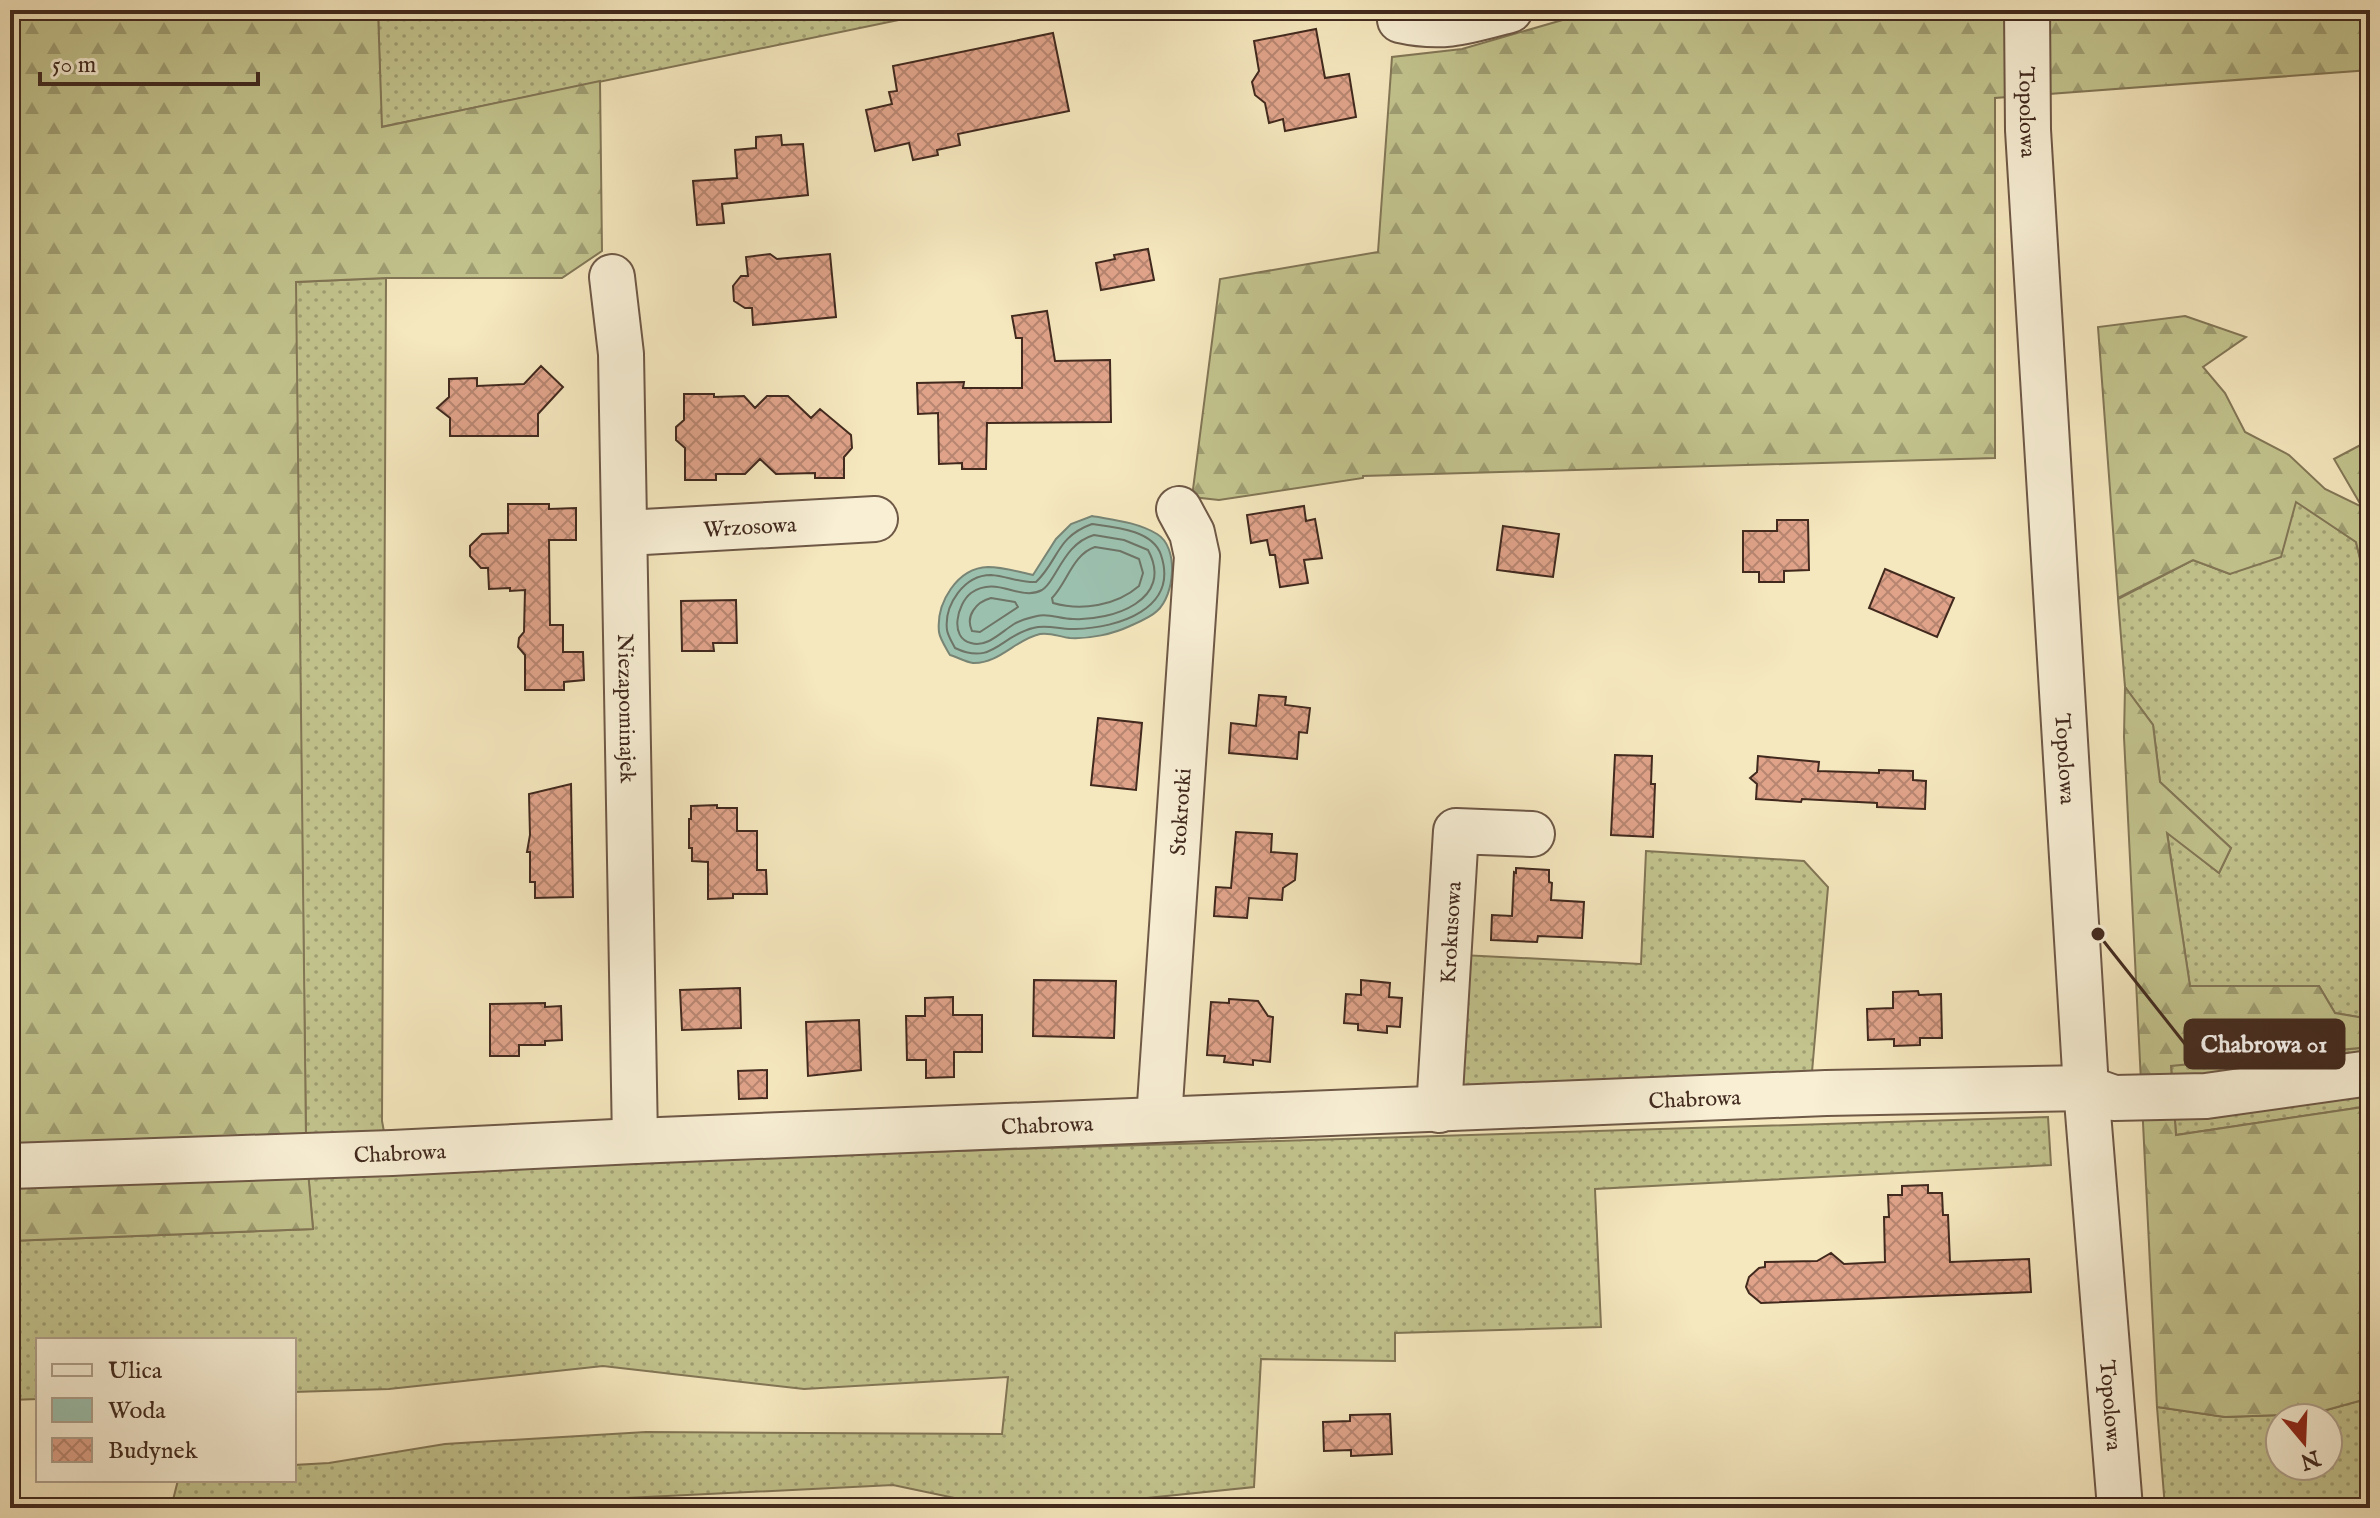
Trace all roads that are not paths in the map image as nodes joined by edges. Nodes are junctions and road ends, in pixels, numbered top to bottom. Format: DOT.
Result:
graph roads {
  1 [pos="1510,10"];
  2 [pos="2027,10"];
  3 [pos="1400,20"];
  4 [pos="612,277"];
  5 [pos="1179,509"];
  6 [pos="875,519"];
  7 [pos="626,533"];
  8 [pos="1532,834"];
  9 [pos="2370,1073"];
  10 [pos="2086,1088"];
  11 [pos="1439,1110"];
  12 [pos="1159,1119"];
  13 [pos="635,1141"];
  14 [pos="10,1166"];
  15 [pos="2120,1508"];
  1 -- 3 [label="street"];
  2 -- 10 [label="street, Topolowa"];
  4 -- 7 [label="street, Niezapominajek"];
  5 -- 12 [label="street, Stokrotki"];
  6 -- 7 [label="street, Wrzosowa"];
  7 -- 13 [label="street, Niezapominajek"];
  8 -- 11 [label="street, Krokusowa"];
  9 -- 10 [label="street, Chabrowa"];
  10 -- 11 [label="street, Chabrowa"];
  10 -- 15 [label="street, Topolowa"];
  11 -- 12 [label="street, Chabrowa"];
  12 -- 13 [label="street, Chabrowa"];
  13 -- 14 [label="street, Chabrowa"];
}
